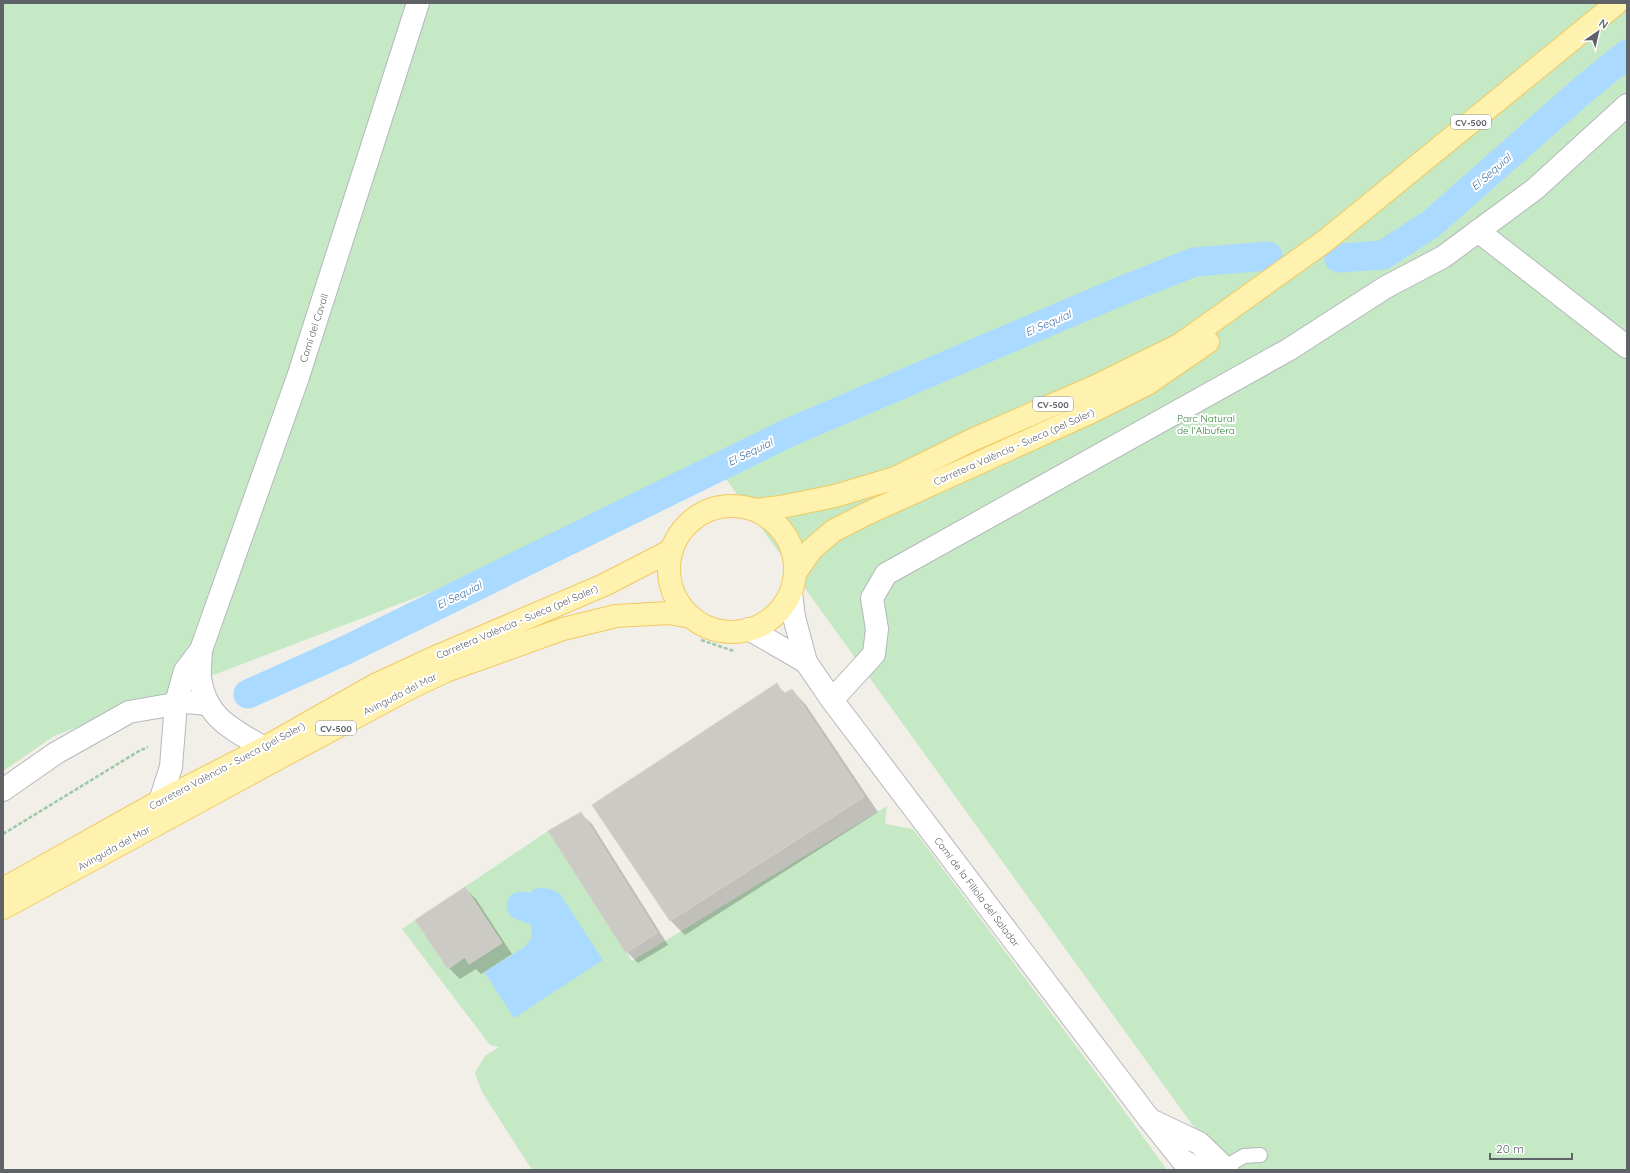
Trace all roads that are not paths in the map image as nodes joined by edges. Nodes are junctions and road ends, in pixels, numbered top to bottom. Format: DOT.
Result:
graph roads {
  1 [pos="418,3"];
  2 [pos="1617,3"];
  3 [pos="1627,105"];
  4 [pos="1478,232"];
  5 [pos="1325,241"];
  6 [pos="1627,347"];
  7 [pos="755,510"];
  8 [pos="672,550"];
  9 [pos="793,583"];
  10 [pos="691,617"];
  11 [pos="749,629"];
  12 [pos="201,650"];
  13 [pos="806,662"];
  14 [pos="832,700"];
  15 [pos="176,703"];
  16 [pos="207,704"];
  17 [pos="264,748"];
  18 [pos="3,790"];
  19 [pos="160,801"];
  20 [pos="3,889"];
  21 [pos="3,908"];
  22 [pos="1150,1120"];
  23 [pos="1260,1155"];
  24 [pos="1184,1162"];
  25 [pos="1221,1169"];
  1 -- 12 [label="street, Camí del Cavall"];
  2 -- 5 [label="main road, Carretera València - Sueca (pel Saler) / CV-500"];
  3 -- 4 [label="street"];
  4 -- 6 [label="street"];
  4 -- 14 [label="street"];
  5 -- 7 [label="main road, Carretera València - Sueca (pel Saler) / CV-500"];
  5 -- 9 [label="main road, Carretera València - Sueca (pel Saler) / CV-500"];
  7 -- 8 [label="main road"];
  7 -- 9 [label="main road"];
  8 -- 10 [label="main road"];
  8 -- 17 [label="main road, Carretera València - Sueca (pel Saler) / CV-500"];
  9 -- 11 [label="main road"];
  9 -- 13 [label="street, Camí de la Fillola del Saladar"];
  10 -- 11 [label="main road"];
  10 -- 21 [label="main road, Avinguda del Mar / CV-500"];
  11 -- 13 [label="street, Camí de la Fillola del Saladar"];
  12 -- 15 [label="street"];
  12 -- 16 [label="street"];
  13 -- 14 [label="street, Camí de la Fillola del Saladar"];
  14 -- 22 [label="street, Camí de la Fillola del Saladar"];
  15 -- 16 [label="street"];
  15 -- 18 [label="street"];
  15 -- 19 [label="street"];
  16 -- 17 [label="street"];
  17 -- 19 [label="main road, Carretera València - Sueca (pel Saler) / CV-500"];
  19 -- 20 [label="main road, Carretera València - Sueca (pel Saler) / CV-500"];
  22 -- 24 [label="street, Camí de la Fillola del Saladar"];
  22 -- 25 [label="street, Camí de la Fillola del Saladar"];
  23 -- 25 [label="lane"];
  24 -- 25 [label="lane"];
}
